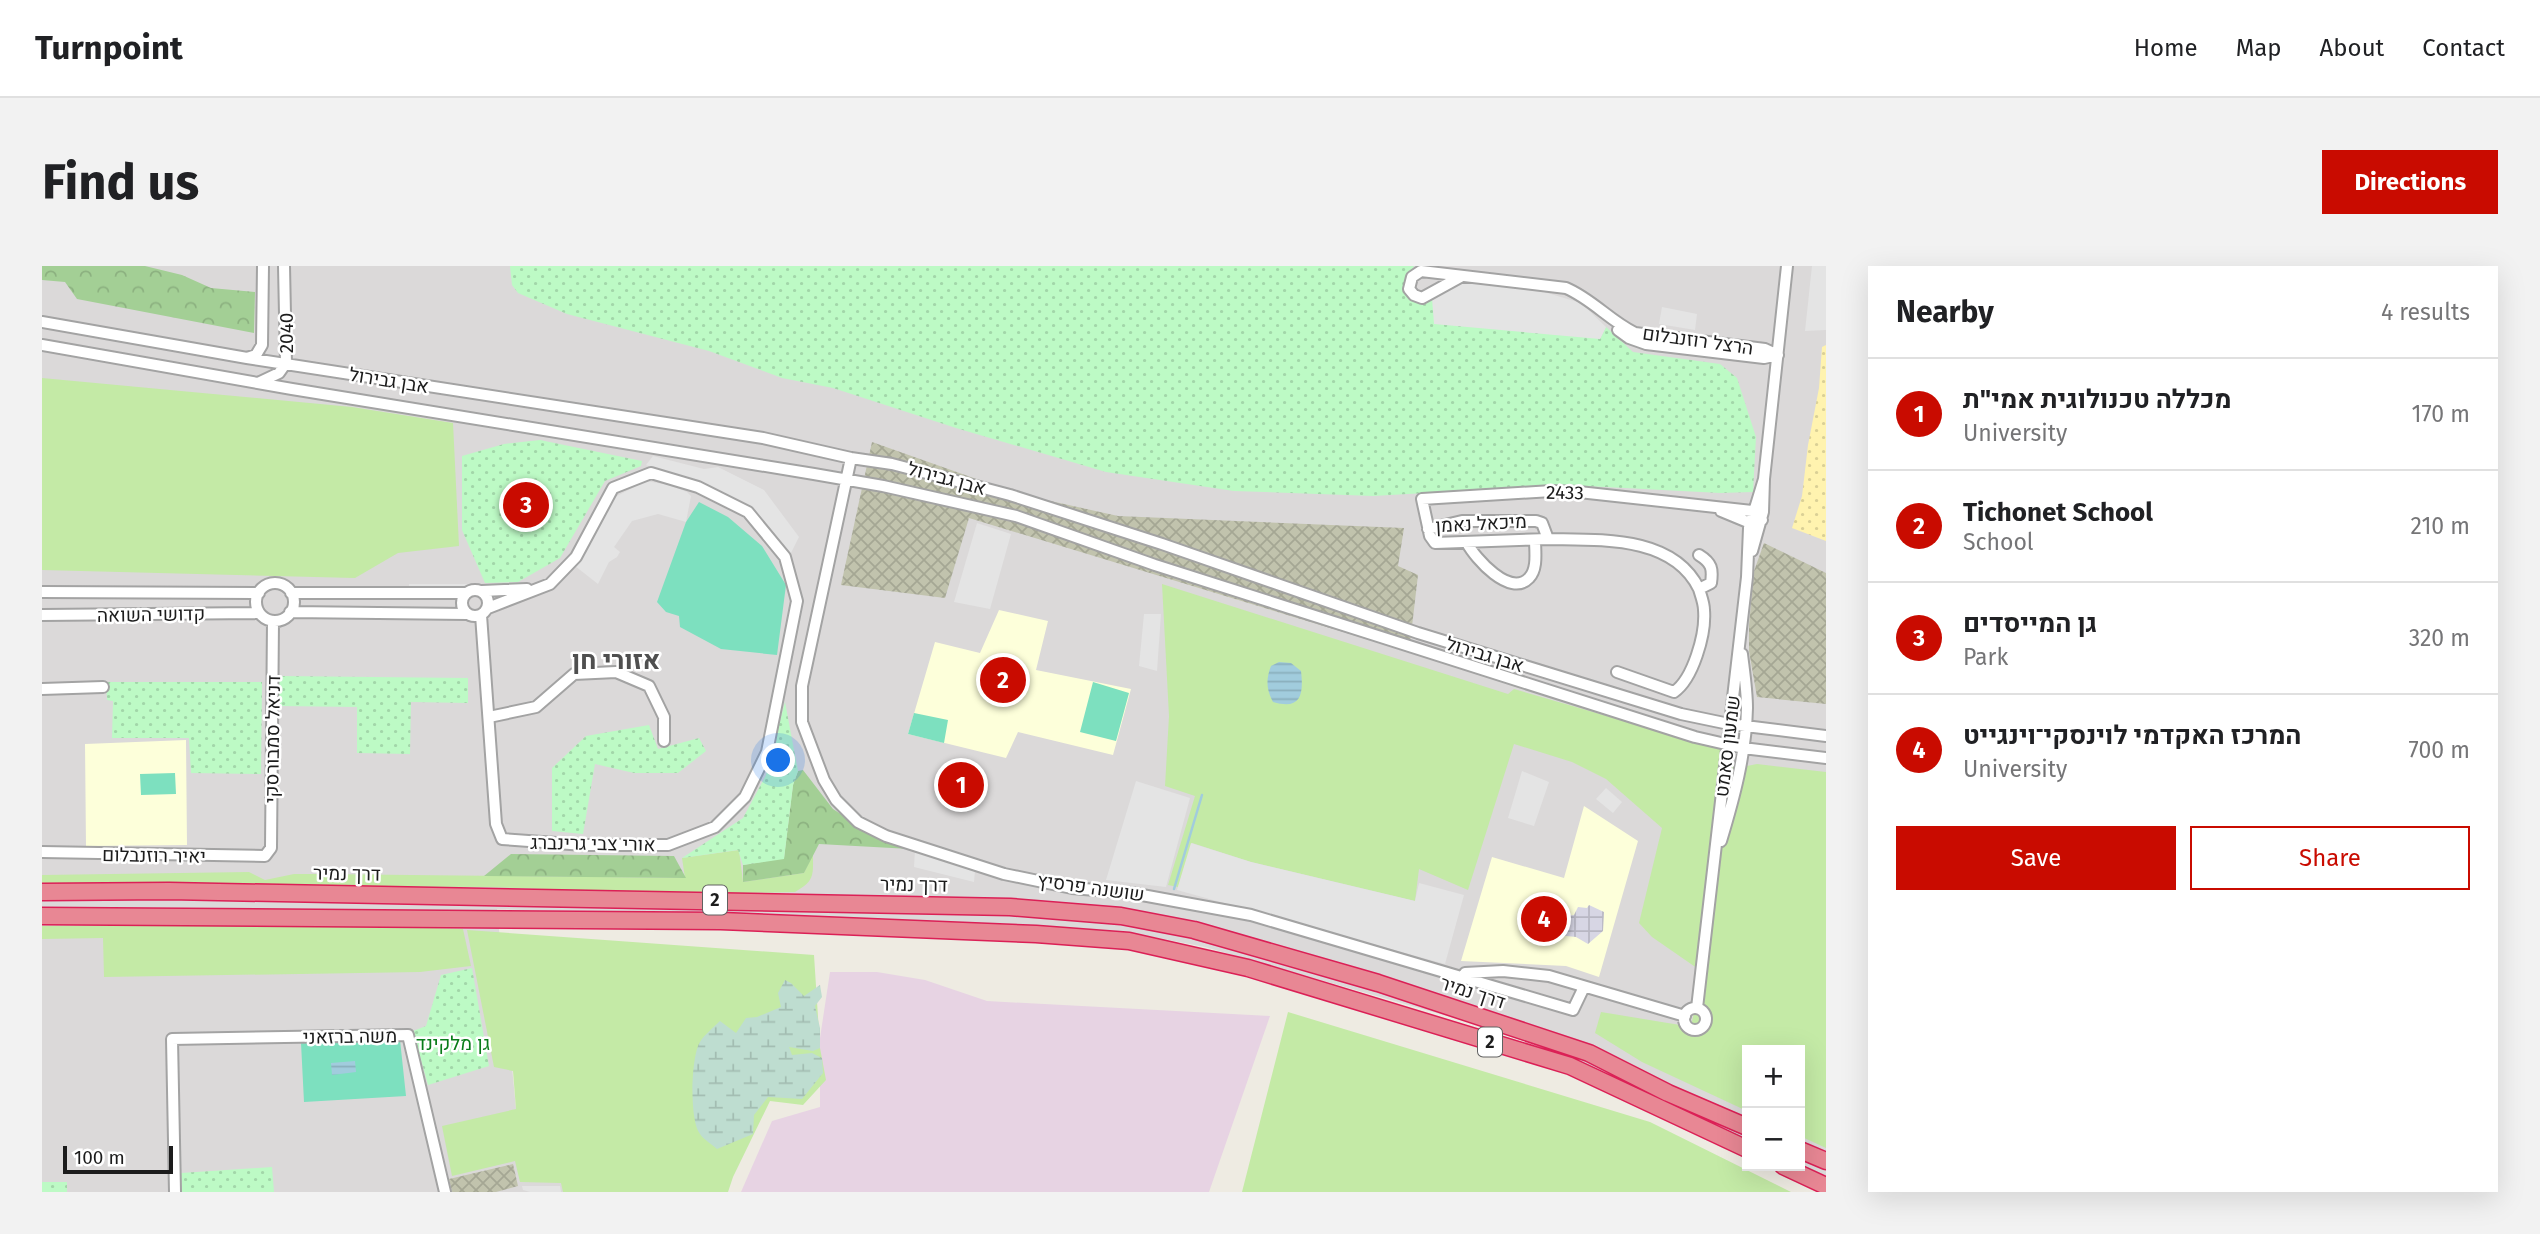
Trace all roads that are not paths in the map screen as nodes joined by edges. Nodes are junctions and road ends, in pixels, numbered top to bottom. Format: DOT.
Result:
graph roads {
  1 [pos="263,266"];
  2 [pos="284,266"];
  3 [pos="1787,266"];
  4 [pos="1462,276"];
  5 [pos="42,322"];
  6 [pos="42,345"];
  7 [pos="1778,355"];
  8 [pos="247,358"];
  9 [pos="286,363"];
  10 [pos="257,382"];
  11 [pos="851,458"];
  12 [pos="847,480"];
  13 [pos="1764,480"];
  14 [pos="1422,499"];
  15 [pos="1707,507"];
  16 [pos="1752,510"];
  17 [pos="1762,520"];
  18 [pos="1750,523"];
  19 [pos="1428,529"];
  20 [pos="1548,539"];
  21 [pos="1535,540"];
  22 [pos="1467,543"];
  23 [pos="1699,555"];
  24 [pos="1746,577"];
  25 [pos="550,584"];
  26 [pos="1699,589"];
  27 [pos="482,591"];
  28 [pos="42,592"];
  29 [pos="259,593"];
  30 [pos="291,593"];
  31 [pos="466,593"];
  32 [pos="290,612"];
  33 [pos="484,612"];
  34 [pos="259,613"];
  35 [pos="467,614"];
  36 [pos="42,615"];
  37 [pos="273,621"];
  38 [pos="1741,625"];
  39 [pos="1617,672"];
  40 [pos="103,687"];
  41 [pos="42,690"];
  42 [pos="489,718"];
  43 [pos="1729,724"];
  44 [pos="1745,726"];
  45 [pos="1826,736"];
  46 [pos="664,741"];
  47 [pos="1727,745"];
  48 [pos="1743,748"];
  49 [pos="1826,758"];
  50 [pos="42,852"];
  51 [pos="265,856"];
  52 [pos="1714,867"];
  53 [pos="42,892"];
  54 [pos="42,916"];
  55 [pos="1455,973"];
  56 [pos="1584,987"];
  57 [pos="1697,1008"];
  58 [pos="1685,1017"];
  59 [pos="1742,1125"];
  60 [pos="1742,1147"];
  61 [pos="1805,1152"];
  62 [pos="1826,1161"];
  63 [pos="1794,1171"];
  64 [pos="1826,1186"];
  65 [pos="175,1192"];
  66 [pos="445,1192"];
  1 -- 8 [label="street, 2040"];
  2 -- 9 [label="street, 2040"];
  3 -- 7 [label="street, שמעון סאמט"];
  4 -- 7 [label="street, הרצל רוזנבלום"];
  5 -- 8 [label="street, אבן גבירול"];
  6 -- 10 [label="street, אבן גבירול"];
  7 -- 13 [label="street, שמעון סאמט"];
  8 -- 9 [label="street, אבן גבירול"];
  9 -- 10 [label="street, 2040"];
  9 -- 11 [label="street, אבן גבירול"];
  10 -- 12 [label="street, אבן גבירול"];
  11 -- 12 [label="street, שושנה פרסיץ"];
  11 -- 43 [label="street, אבן גבירול"];
  12 -- 47 [label="street, אבן גבירול"];
  12 -- 55 [label="street, שושנה פרסיץ"];
  13 -- 16 [label="street, שמעון סאמט"];
  13 -- 17 [label="street, שמעון סאמט"];
  14 -- 15 [label="street, 2433"];
  14 -- 19 [label="street, מיכאל נאמן"];
  15 -- 16 [label="street, 2433"];
  15 -- 18 [label="street, 2433"];
  16 -- 17 [label="street"];
  16 -- 18 [label="street, שמעון סאמט"];
  17 -- 18 [label="street"];
  17 -- 24 [label="street, שמעון סאמט"];
  18 -- 24 [label="street, שמעון סאמט"];
  19 -- 20 [label="street, מיכאל נאמן"];
  19 -- 22 [label="street"];
  20 -- 21 [label="street"];
  20 -- 26 [label="street, מיכאל נאמן"];
  21 -- 22 [label="street"];
  21 -- 22 [label="street"];
  23 -- 26 [label="street"];
  24 -- 38 [label="street, שמעון סאמט"];
  25 -- 27 [label="street"];
  25 -- 33 [label="street, אורי צבי גרינברג"];
  25 -- 42 [label="street, אורי צבי גרינברג"];
  26 -- 39 [label="street"];
  27 -- 31 [label="street"];
  27 -- 33 [label="street"];
  28 -- 29 [label="street, קדושי השואה"];
  29 -- 30 [label="street"];
  29 -- 34 [label="street"];
  30 -- 31 [label="street"];
  30 -- 32 [label="street"];
  31 -- 35 [label="street"];
  32 -- 35 [label="street"];
  32 -- 37 [label="street"];
  33 -- 35 [label="street"];
  33 -- 42 [label="street, אורי צבי גרינברג"];
  34 -- 36 [label="street, קדושי השואה"];
  34 -- 37 [label="street"];
  37 -- 51 [label="street, דניאל סמבורסקי"];
  38 -- 43 [label="street, שמעון סאמט"];
  38 -- 44 [label="street, שמעון סאמט"];
  40 -- 41 [label="street"];
  42 -- 46 [label="street"];
  43 -- 44 [label="street, אבן גבירול"];
  43 -- 47 [label="street, שמעון סאמט"];
  44 -- 45 [label="street, אבן גבירול"];
  44 -- 48 [label="street, שמעון סאמט"];
  47 -- 48 [label="street, אבן גבירול"];
  47 -- 52 [label="street, שמעון סאמט"];
  48 -- 49 [label="street, אבן גבירול"];
  48 -- 52 [label="street, שמעון סאמט"];
  50 -- 51 [label="street, יאיר רוזנבלום"];
  52 -- 57 [label="street, שמעון סאמט"];
  53 -- 59 [label="highway, דרך נמיר / 2"];
  54 -- 60 [label="highway, 2"];
  55 -- 56 [label="street"];
  55 -- 56 [label="street, שושנה פרסיץ"];
  56 -- 58 [label="street"];
  57 -- 58 [label="street"];
  57 -- 58 [label="street"];
  61 -- 62 [label="highway"];
  63 -- 64 [label="highway"];
  65 -- 66 [label="street, משה ברזאני"];
}
